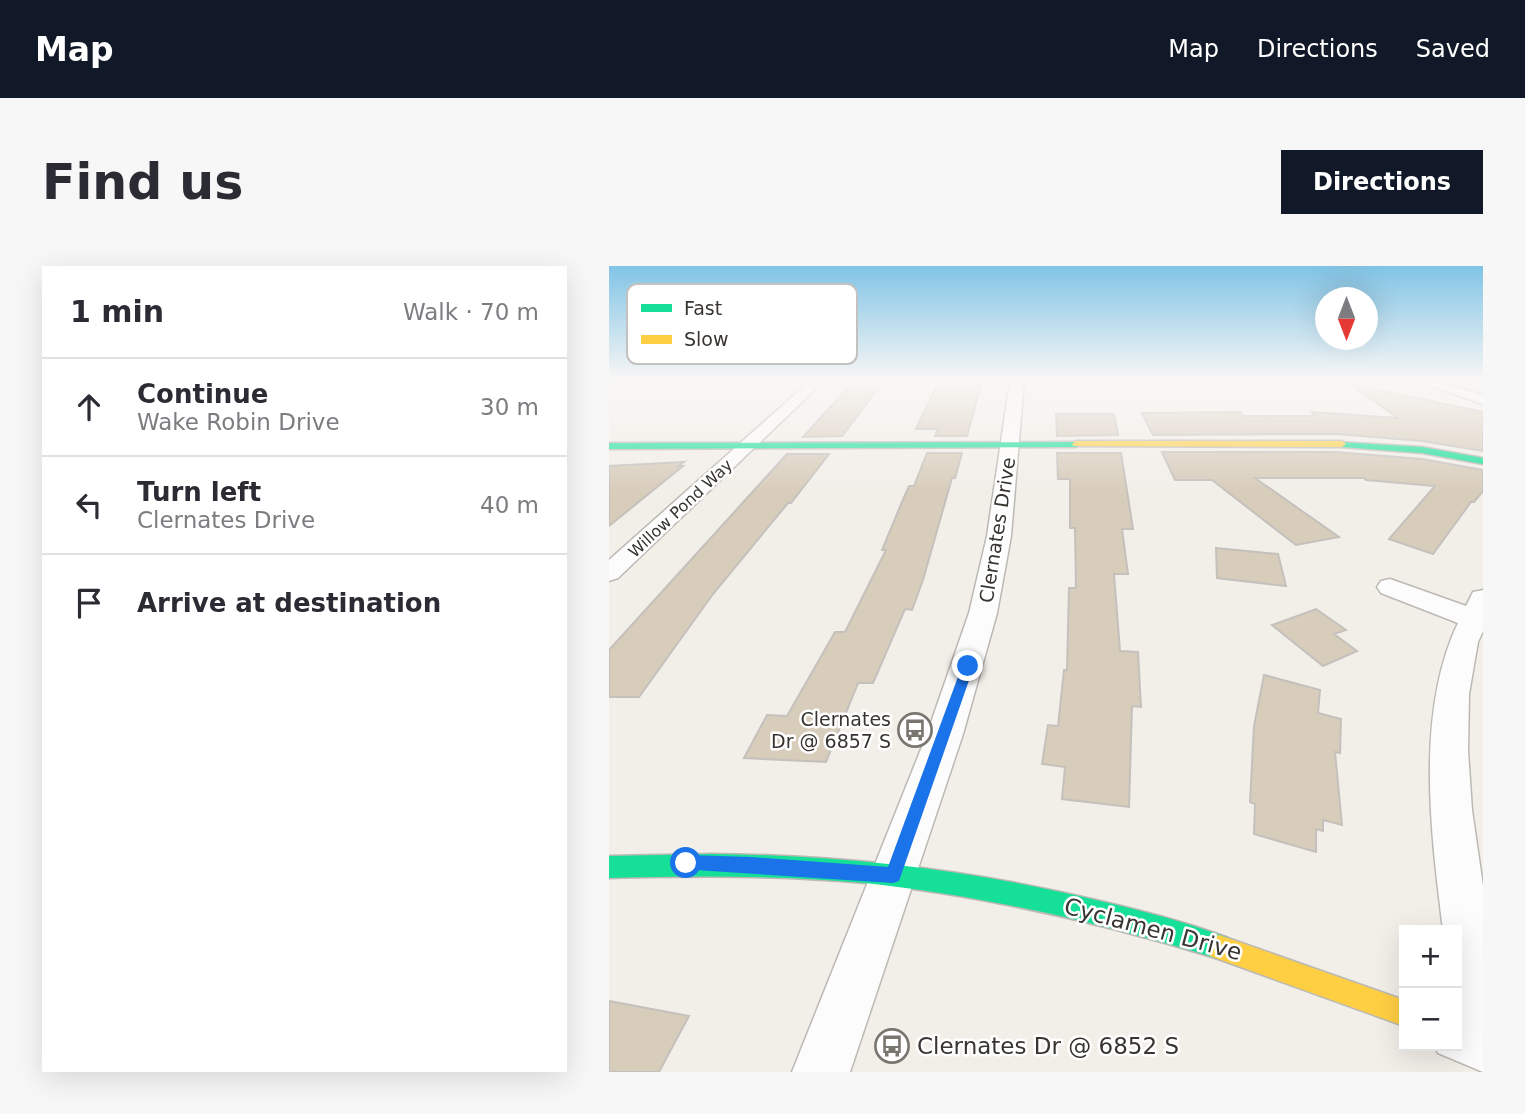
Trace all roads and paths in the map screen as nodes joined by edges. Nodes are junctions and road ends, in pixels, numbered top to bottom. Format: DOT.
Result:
graph roads {
  1 [pos="777,419"];
  2 [pos="1013,419"];
  3 [pos="750,443"];
  4 [pos="1011,443"];
  5 [pos="609,446"];
  6 [pos="1483,461"];
  7 [pos="609,573"];
  8 [pos="1390,587"];
  9 [pos="1477,608"];
  10 [pos="609,867"];
  11 [pos="893,875"];
  12 [pos="1399,1011"];
  13 [pos="1483,1032"];
  14 [pos="1462,1036"];
  15 [pos="1483,1045"];
  16 [pos="821,1072"];
  1 -- 3 [label="street, Willow Pond Way"];
  2 -- 4 [label="street, Clernates Drive"];
  3 -- 4 [label="street"];
  3 -- 5 [label="street"];
  3 -- 7 [label="street, Willow Pond Way"];
  4 -- 6 [label="street"];
  4 -- 11 [label="street, Clernates Drive"];
  8 -- 9 [label="street"];
  9 -- 13 [label="street"];
  10 -- 11 [label="street, Cyclamen Drive"];
  11 -- 12 [label="street, Cyclamen Drive"];
  11 -- 16 [label="street, Clernates Drive"];
  14 -- 15 [label="street"];
}
